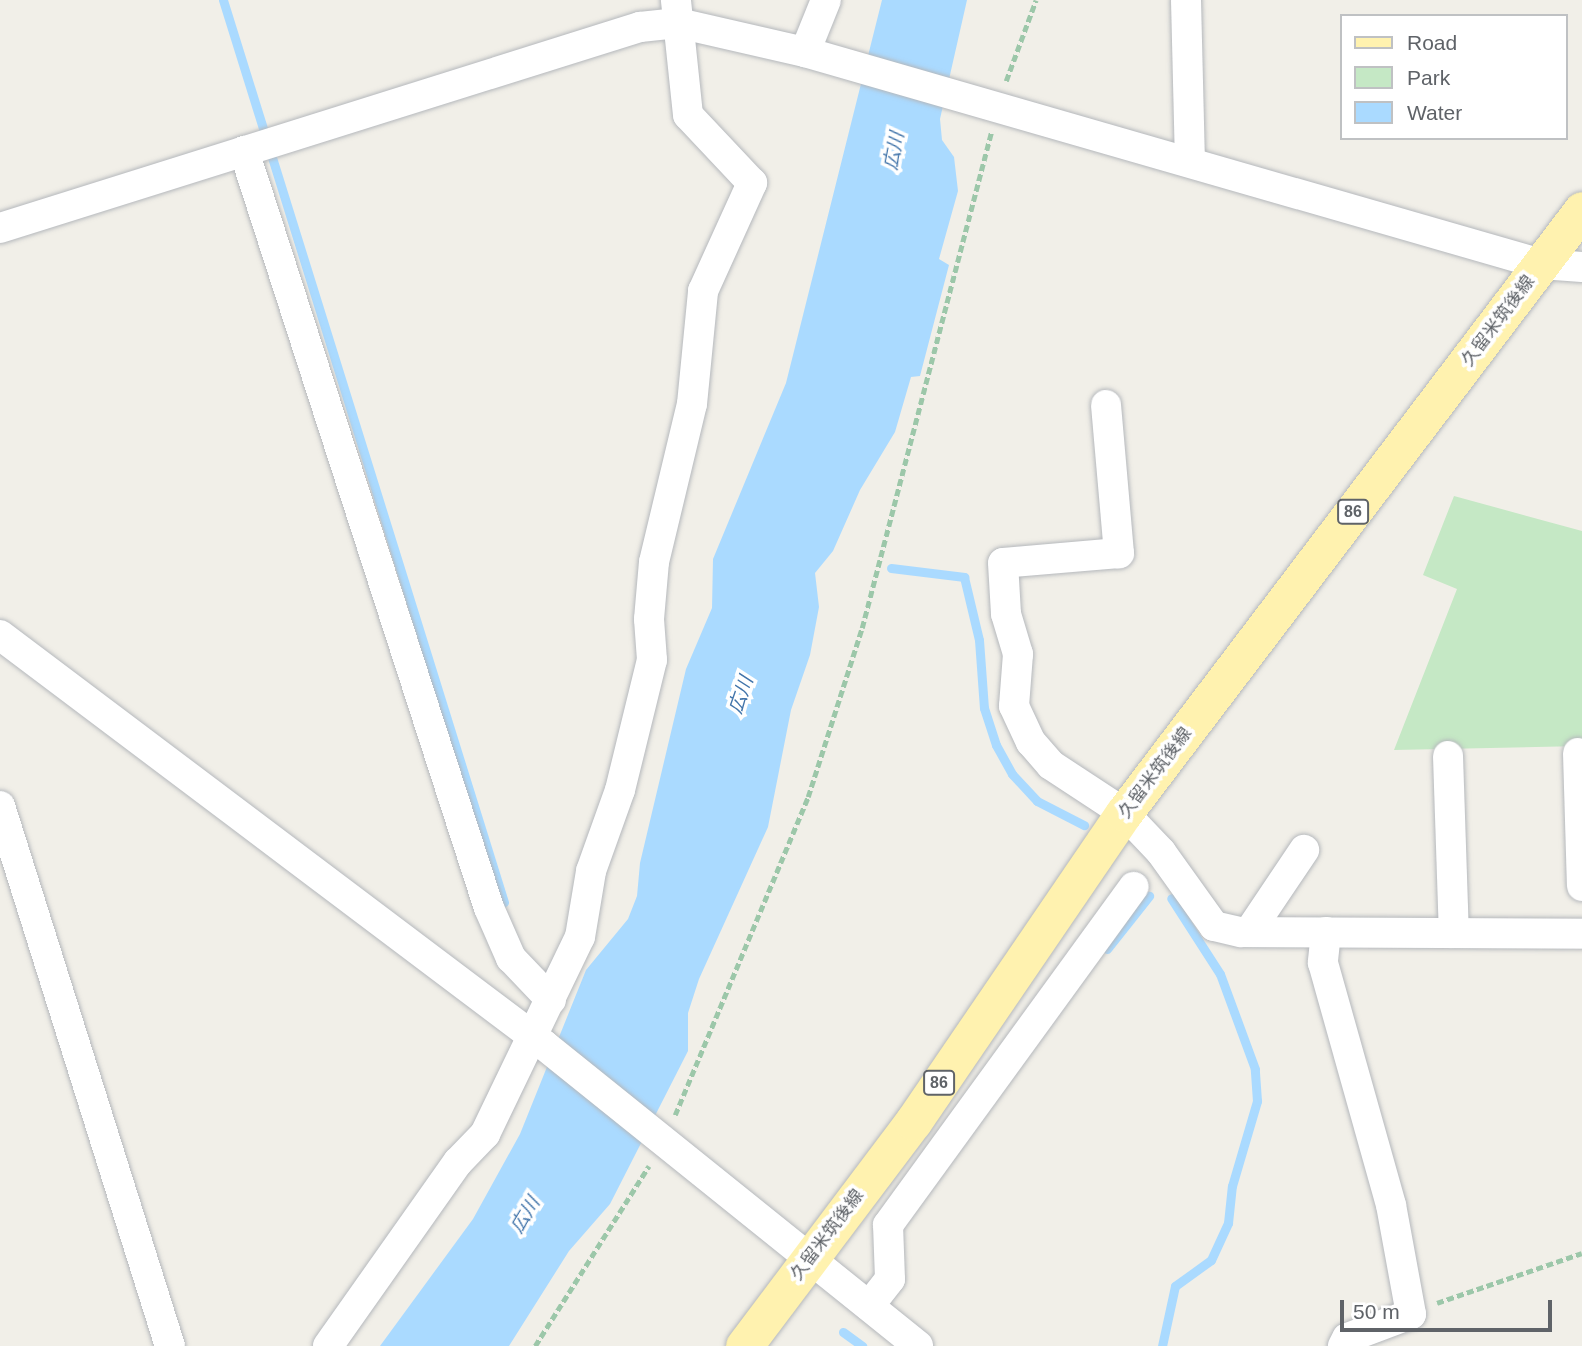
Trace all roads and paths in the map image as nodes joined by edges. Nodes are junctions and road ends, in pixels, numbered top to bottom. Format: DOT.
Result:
graph roads {
  1 [pos="826,0"];
  2 [pos="1035,0"];
  3 [pos="1186,0"];
  4 [pos="677,11"];
  5 [pos="805,52"];
  6 [pos="994,108"];
  7 [pos="261,145"];
  8 [pos="1190,162"];
  9 [pos="1582,210"];
  10 [pos="0,228"];
  11 [pos="1541,264"];
  12 [pos="1582,267"];
  13 [pos="1106,405"];
  14 [pos="0,635"];
  15 [pos="1578,753"];
  16 [pos="1448,756"];
  17 [pos="0,806"];
  18 [pos="1124,813"];
  19 [pos="1304,850"];
  20 [pos="1582,886"];
  21 [pos="1134,887"];
  22 [pos="1580,926"];
  23 [pos="1249,932"];
  24 [pos="1326,933"];
  25 [pos="1454,933"];
  26 [pos="551,1000"];
  27 [pos="538,1041"];
  28 [pos="661,1137"];
  29 [pos="1582,1253"];
  30 [pos="810,1258"];
  31 [pos="869,1306"];
  32 [pos="1410,1314"];
  33 [pos="170,1346"];
  34 [pos="328,1346"];
  35 [pos="535,1346"];
  36 [pos="744,1346"];
  37 [pos="918,1346"];
  38 [pos="1343,1346"];
  1 -- 5 [label="street"];
  2 -- 6 [label="path"];
  3 -- 8 [label="street"];
  4 -- 5 [label="street"];
  4 -- 7 [label="street"];
  4 -- 26 [label="street"];
  5 -- 6 [label="street"];
  6 -- 8 [label="street"];
  6 -- 28 [label="path"];
  7 -- 10 [label="street"];
  7 -- 26 [label="street"];
  8 -- 11 [label="street"];
  9 -- 11 [label="main road, 久留米筑後線 / 86"];
  11 -- 12 [label="street"];
  11 -- 18 [label="main road, 久留米筑後線 / 86"];
  13 -- 18 [label="street"];
  14 -- 27 [label="street"];
  15 -- 20 [label="street"];
  16 -- 25 [label="street"];
  17 -- 33 [label="street"];
  18 -- 23 [label="street"];
  18 -- 30 [label="main road, 久留米筑後線 / 86"];
  19 -- 23 [label="street"];
  21 -- 31 [label="street"];
  22 -- 25 [label="street"];
  23 -- 24 [label="street"];
  24 -- 25 [label="street"];
  24 -- 32 [label="street"];
  26 -- 27 [label="street"];
  27 -- 28 [label="street"];
  27 -- 34 [label="street"];
  28 -- 30 [label="street"];
  28 -- 35 [label="path"];
  29 -- 32 [label="path"];
  30 -- 31 [label="street"];
  30 -- 36 [label="main road, 久留米筑後線 / 86"];
  31 -- 37 [label="street"];
  32 -- 38 [label="street"];
}
